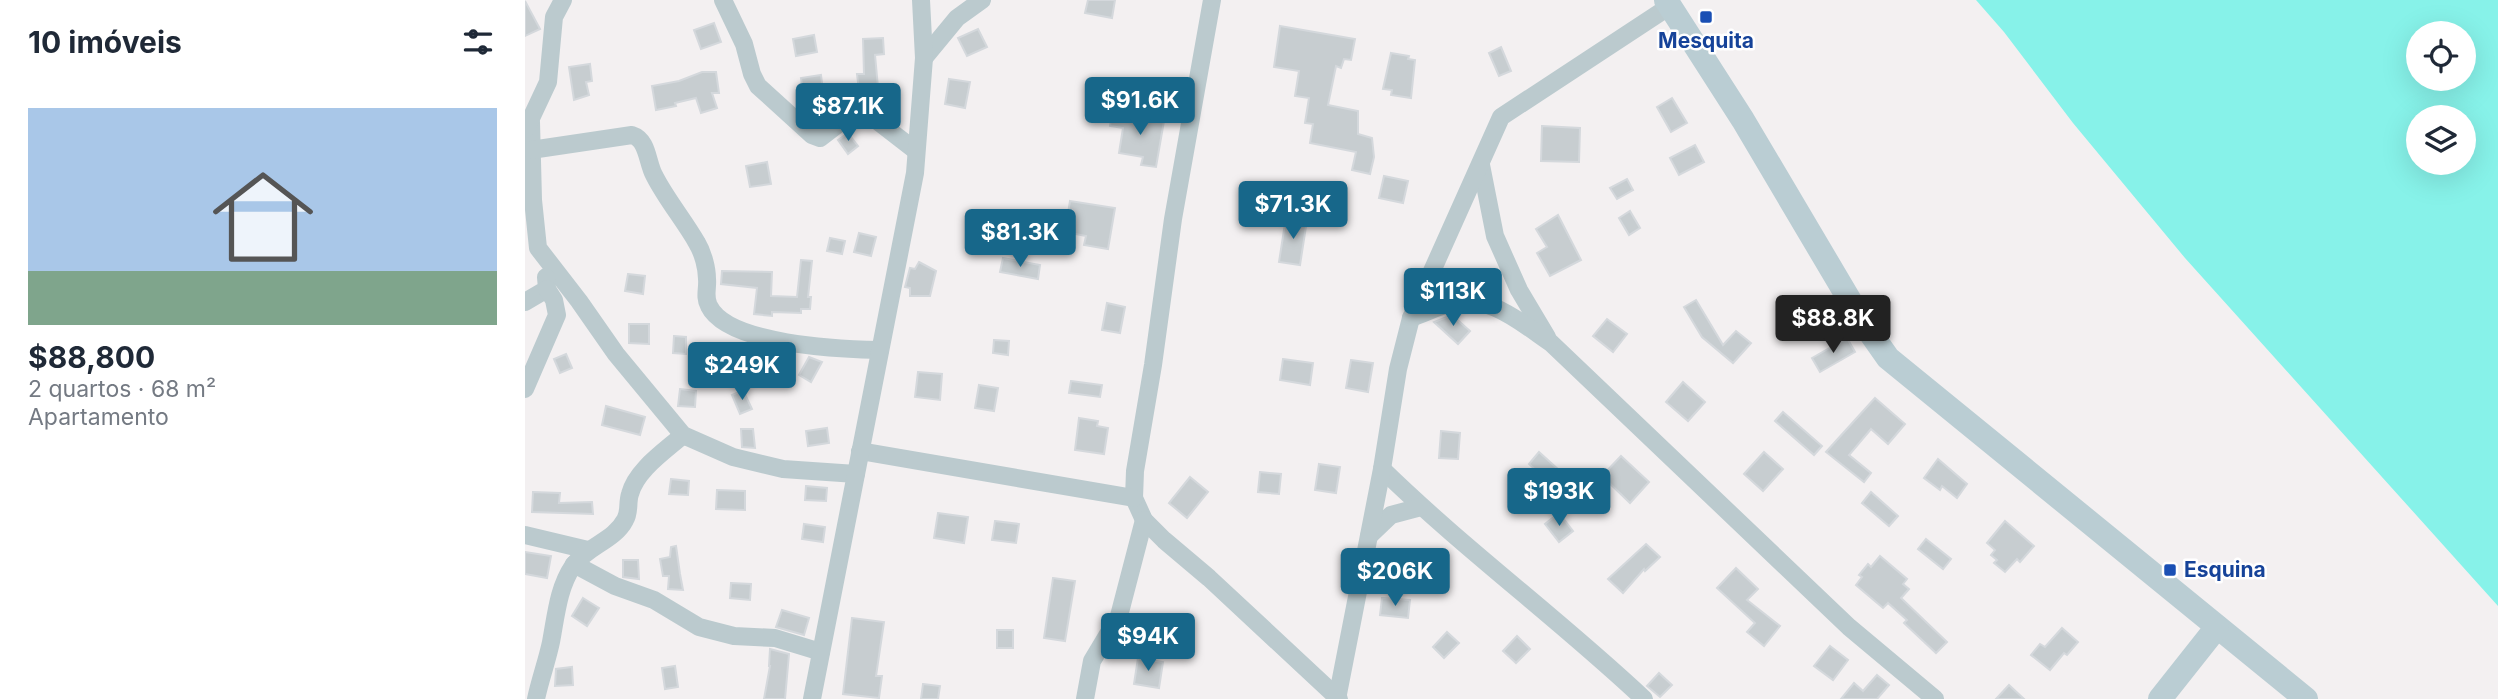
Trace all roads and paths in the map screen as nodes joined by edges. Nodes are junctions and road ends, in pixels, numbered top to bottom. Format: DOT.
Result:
graph roads {
  1 [pos="563,0"];
  2 [pos="723,0"];
  3 [pos="921,0"];
  4 [pos="982,0"];
  5 [pos="1212,0"];
  6 [pos="1668,3"];
  7 [pos="924,58"];
  8 [pos="528,126"];
  9 [pos="531,150"];
  10 [pos="916,151"];
  11 [pos="1481,165"];
  12 [pos="544,259"];
  13 [pos="547,289"];
  14 [pos="525,302"];
  15 [pos="1411,318"];
  16 [pos="1551,343"];
  17 [pos="880,350"];
  18 [pos="525,389"];
  19 [pos="683,435"];
  20 [pos="860,451"];
  21 [pos="1382,469"];
  22 [pos="856,474"];
  23 [pos="1134,498"];
  24 [pos="1421,507"];
  25 [pos="1144,520"];
  26 [pos="525,535"];
  27 [pos="1369,536"];
  28 [pos="588,550"];
  29 [pos="574,565"];
  30 [pos="2217,627"];
  31 [pos="821,652"];
  32 [pos="1338,698"];
  33 [pos="536,699"];
  34 [pos="811,699"];
  35 [pos="1085,699"];
  36 [pos="1644,699"];
  37 [pos="1935,699"];
  38 [pos="2160,699"];
  39 [pos="2307,699"];
  1 -- 8 [label="street"];
  2 -- 10 [label="street"];
  3 -- 7 [label="street"];
  4 -- 7 [label="street"];
  5 -- 23 [label="street"];
  6 -- 11 [label="street"];
  6 -- 30 [label="street"];
  7 -- 10 [label="street"];
  8 -- 9 [label="street"];
  9 -- 12 [label="street"];
  9 -- 17 [label="street"];
  10 -- 17 [label="street"];
  11 -- 15 [label="street"];
  11 -- 16 [label="street"];
  12 -- 13 [label="street"];
  12 -- 19 [label="street"];
  13 -- 14 [label="street"];
  13 -- 18 [label="street"];
  15 -- 16 [label="street"];
  15 -- 21 [label="street"];
  16 -- 37 [label="street"];
  17 -- 20 [label="street"];
  19 -- 22 [label="street"];
  19 -- 28 [label="street"];
  20 -- 22 [label="street"];
  20 -- 23 [label="street"];
  21 -- 24 [label="street"];
  21 -- 27 [label="street"];
  22 -- 31 [label="street"];
  23 -- 25 [label="street"];
  24 -- 27 [label="street"];
  24 -- 36 [label="street"];
  25 -- 32 [label="street"];
  25 -- 35 [label="street"];
  26 -- 28 [label="street"];
  27 -- 32 [label="street"];
  28 -- 29 [label="street"];
  29 -- 31 [label="street"];
  29 -- 33 [label="street"];
  30 -- 38 [label="street"];
  30 -- 39 [label="street"];
  31 -- 34 [label="street"];
}
